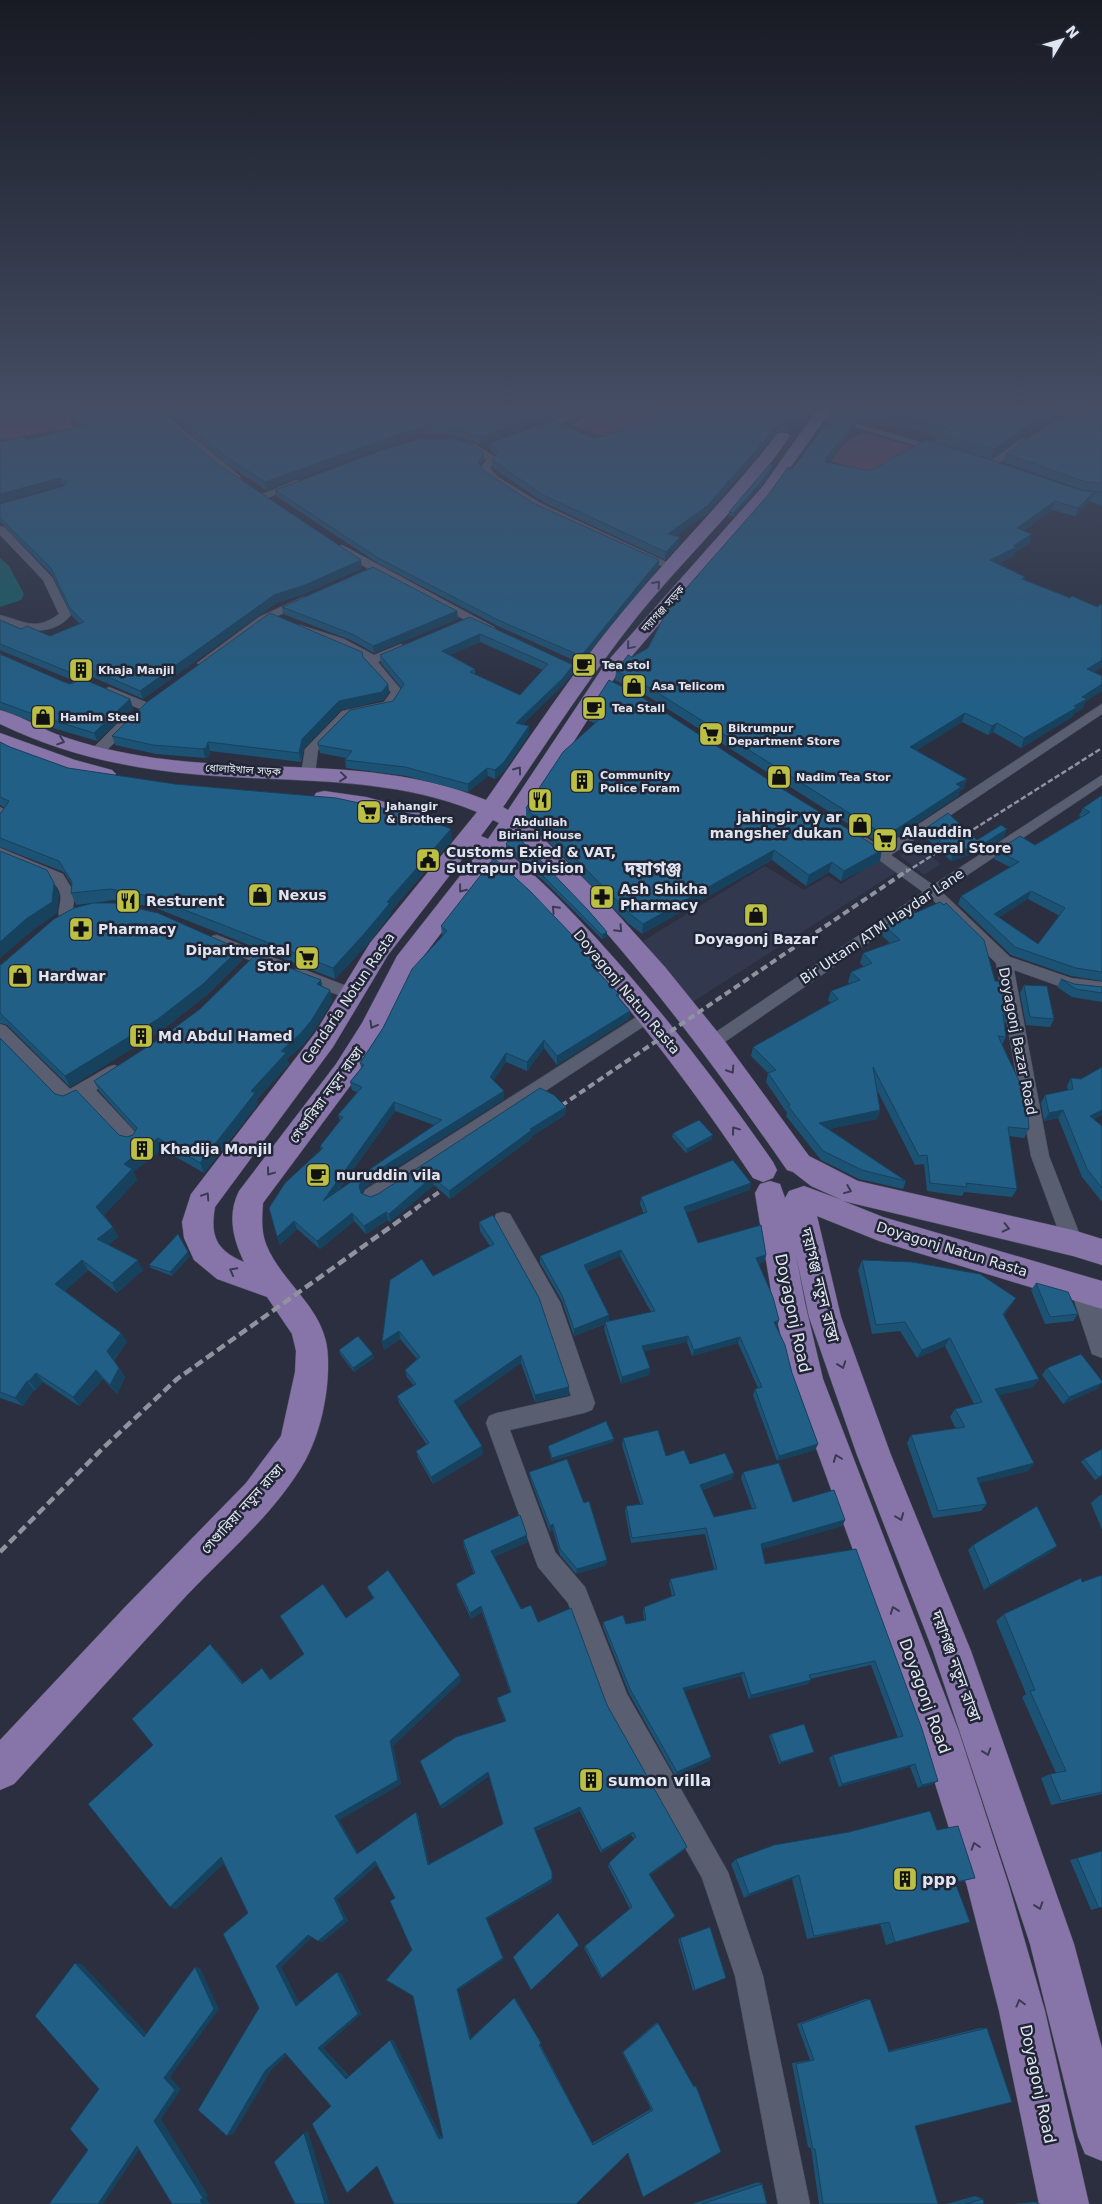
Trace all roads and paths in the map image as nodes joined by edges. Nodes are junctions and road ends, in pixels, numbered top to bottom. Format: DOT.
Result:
graph roads {
  1 [pos="548,509"];
  2 [pos="723,509"];
  3 [pos="751,509"];
  4 [pos="0,529"];
  5 [pos="332,541"];
  6 [pos="672,567"];
  7 [pos="311,597"];
  8 [pos="270,614"];
  9 [pos="0,618"];
  10 [pos="471,619"];
  11 [pos="454,626"];
  12 [pos="501,634"];
  13 [pos="412,643"];
  14 [pos="374,659"];
  15 [pos="193,670"];
  16 [pos="94,685"];
  17 [pos="158,697"];
  18 [pos="144,706"];
  19 [pos="1102,708"];
  20 [pos="0,716"];
  21 [pos="0,739"];
  22 [pos="96,753"];
  23 [pos="308,774"];
  24 [pos="1102,779"];
  25 [pos="265,792"];
  26 [pos="302,796"];
  27 [pos="0,811"];
  28 [pos="500,815"];
  29 [pos="0,820"];
  30 [pos="450,830"];
  31 [pos="851,834"];
  32 [pos="492,851"];
  33 [pos="0,854"];
  34 [pos="883,854"];
  35 [pos="932,891"];
  36 [pos="80,910"];
  37 [pos="66,917"];
  38 [pos="53,926"];
  39 [pos="204,934"];
  40 [pos="390,936"];
  41 [pos="418,946"];
  42 [pos="1004,961"];
  43 [pos="1102,988"];
  44 [pos="351,994"];
  45 [pos="649,1015"];
  46 [pos="0,1030"];
  47 [pos="713,1042"];
  48 [pos="126,1063"];
  49 [pos="85,1090"];
  50 [pos="131,1139"];
  51 [pos="789,1182"];
  52 [pos="372,1195"];
  53 [pos="848,1216"];
  54 [pos="503,1220"];
  55 [pos="1073,1243"];
  56 [pos="810,1244"];
  57 [pos="1102,1252"];
  58 [pos="276,1286"];
  59 [pos="1094,1293"];
  60 [pos="1102,1345"];
  61 [pos="0,1770"];
  62 [pos="1102,2133"];
  63 [pos="794,2204"];
  64 [pos="1064,2204"];
  1 -- 6 [label="street"];
  2 -- 6 [label="main road, দয়াগঞ্জ সড়ক"];
  3 -- 28 [label="main road, দয়াগঞ্জ সড়ক, one-way"];
  4 -- 9 [label="street"];
  5 -- 10 [label="street"];
  28 -- 6 [label="main road, দয়াগঞ্জ সড়ক, one-way"];
  7 -- 8 [label="street"];
  8 -- 14 [label="street"];
  8 -- 15 [label="street"];
  10 -- 11 [label="street"];
  10 -- 12 [label="street"];
  13 -- 14 [label="street"];
  14 -- 23 [label="street"];
  16 -- 18 [label="street"];
  17 -- 18 [label="street"];
  18 -- 22 [label="street"];
  19 -- 34 [label="street"];
  20 -- 22 [label="main road, ধোলাইখাল সড়ক, one-way"];
  21 -- 25 [label="main road, ধোলাইখাল সড়ক"];
  22 -- 23 [label="main road, ধোলাইখাল সড়ক"];
  23 -- 28 [label="main road, ধোলাইখাল সড়ক, one-way"];
  24 -- 35 [label="street, Bir Uttam ATM Haydar Lane"];
  26 -- 30 [label="main road"];
  27 -- 29 [label="street"];
  28 -- 30 [label="main road, Gendaria Notun Rasta"];
  28 -- 32 [label="main road, গেণ্ডারিয়া নতুন রাস্তা"];
  28 -- 47 [label="main road, Doyagonj Natun Rasta, one-way"];
  30 -- 32 [label="main road, Doyagonj Natun Rasta"];
  30 -- 40 [label="main road, Gendaria Notun Rasta"];
  31 -- 34 [label="street, Doyagonj Bazar Road"];
  32 -- 41 [label="main road, গেণ্ডারিয়া নতুন রাস্তা, one-way"];
  45 -- 32 [label="main road, Doyagonj Natun Rasta, one-way"];
  33 -- 37 [label="street"];
  34 -- 35 [label="street, Doyagonj Bazar Road"];
  35 -- 42 [label="street, Doyagonj Bazar Road"];
  35 -- 47 [label="street, Bir Uttam ATM Haydar Lane"];
  36 -- 37 [label="street"];
  37 -- 38 [label="street"];
  39 -- 44 [label="street"];
  40 -- 41 [label="main road"];
  40 -- 44 [label="main road, Gendaria Notun Rasta"];
  41 -- 58 [label="main road, গেণ্ডারিয়া নতুন রাস্তা, one-way"];
  42 -- 43 [label="street"];
  42 -- 55 [label="street, Doyagonj Bazar Road"];
  58 -- 44 [label="main road, Gendaria Notun Rasta, one-way"];
  51 -- 45 [label="main road, Doyagonj Natun Rasta, one-way"];
  45 -- 52 [label="street"];
  46 -- 49 [label="street"];
  47 -- 51 [label="main road, Doyagonj Natun Rasta, one-way"];
  48 -- 49 [label="street"];
  49 -- 50 [label="street"];
  51 -- 53 [label="main road, Doyagonj Natun Rasta"];
  51 -- 55 [label="main road, Doyagonj Natun Rasta, one-way"];
  51 -- 56 [label="main road, দয়াগঞ্জ নতুন রাস্তা"];
  64 -- 51 [label="main road, Doyagonj Road, one-way"];
  53 -- 56 [label="main road"];
  53 -- 59 [label="main road, Doyagonj Natun Rasta"];
  54 -- 63 [label="street"];
  55 -- 57 [label="main road, Doyagonj Natun Rasta"];
  55 -- 59 [label="main road"];
  56 -- 62 [label="main road, দয়াগঞ্জ নতুন রাস্তা, one-way"];
  58 -- 61 [label="main road, গেণ্ডারিয়া নতুন রাস্তা"];
  59 -- 60 [label="main road"];
}
